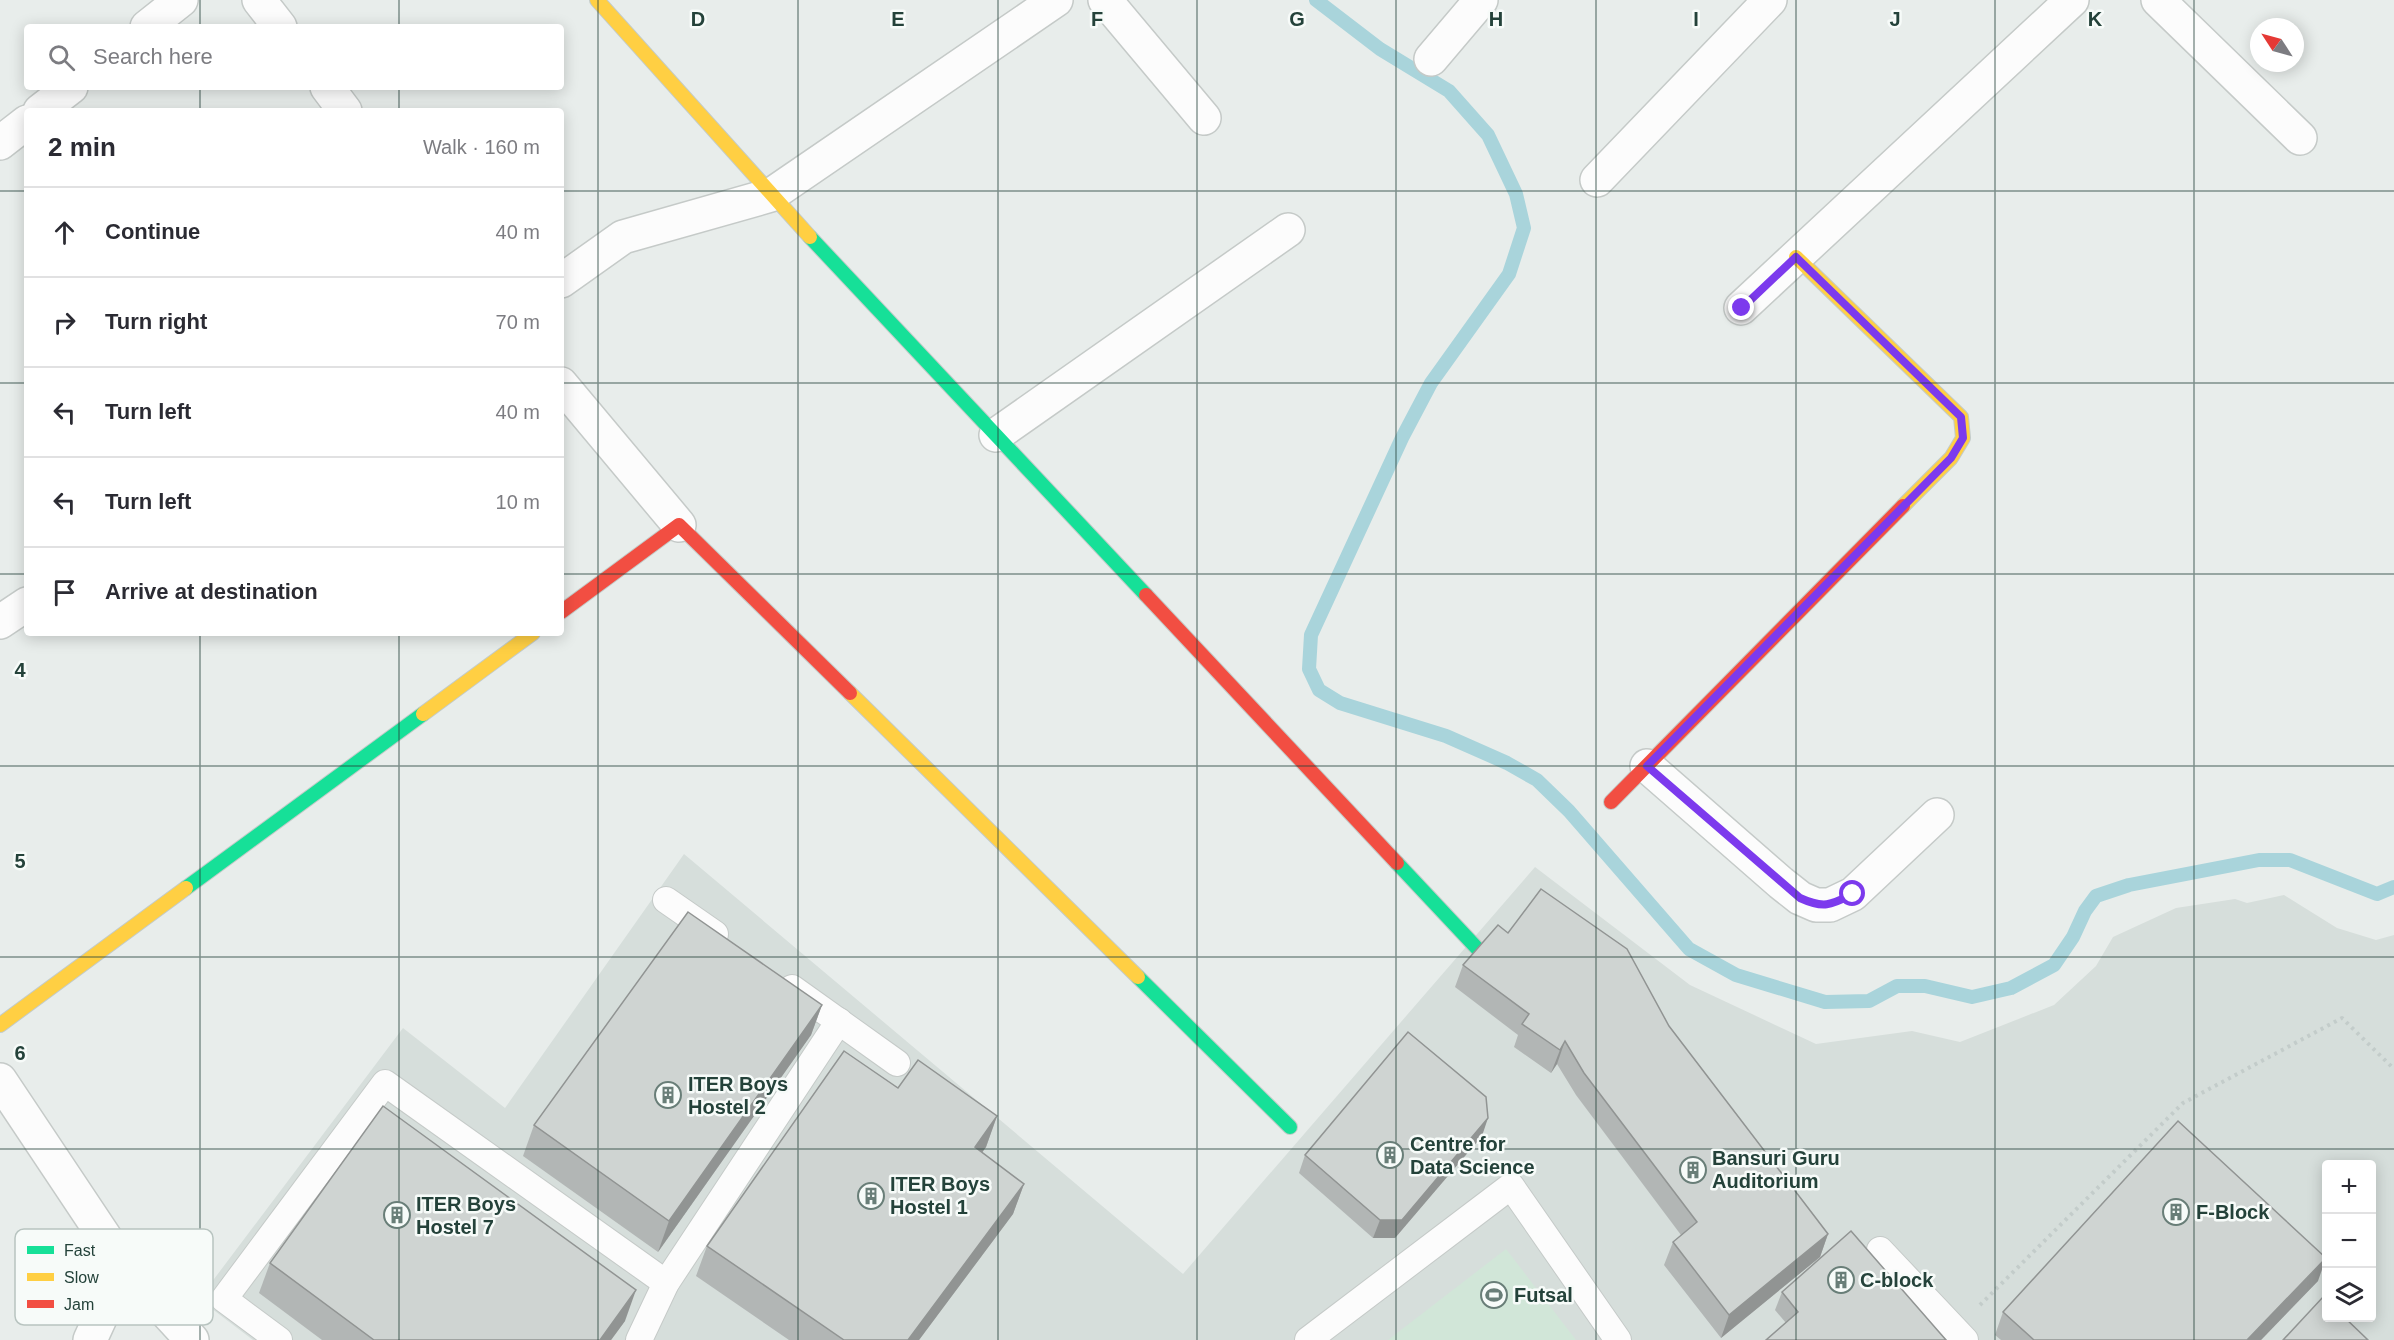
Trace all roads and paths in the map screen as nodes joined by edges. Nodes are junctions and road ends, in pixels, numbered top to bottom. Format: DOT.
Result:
graph roads {
  1 [pos="181,0"];
  2 [pos="259,0"];
  3 [pos="597,0"];
  4 [pos="1056,0"];
  5 [pos="1105,0"];
  6 [pos="1481,0"];
  7 [pos="1770,0"];
  8 [pos="2072,0"];
  9 [pos="2158,0"];
  10 [pos="151,24"];
  11 [pos="278,24"];
  12 [pos="1431,59"];
  13 [pos="67,90"];
  14 [pos="329,90"];
  15 [pos="44,108"];
  16 [pos="343,108"];
  17 [pos="1204,118"];
  18 [pos="2300,138"];
  19 [pos="1597,180"];
  20 [pos="771,195"];
  21 [pos="1288,230"];
  22 [pos="1796,257"];
  23 [pos="564,279"];
  24 [pos="1742,308"];
  25 [pos="564,388"];
  26 [pos="996,435"];
  27 [pos="679,525"];
  28 [pos="24,606"];
  29 [pos="564,610"];
  30 [pos="0,622"];
  31 [pos="529,636"];
  32 [pos="1647,766"];
  33 [pos="1611,802"];
  34 [pos="1937,815"];
  35 [pos="666,900"];
  36 [pos="734,947"];
  37 [pos="1488,960"];
  38 [pos="772,974"];
  39 [pos="839,1021"];
  40 [pos="0,1025"];
  41 [pos="897,1063"];
  42 [pos="2394,1069"];
  43 [pos="0,1080"];
  44 [pos="1290,1128"];
  45 [pos="99,1229"];
  46 [pos="1880,1250"];
  47 [pos="666,1283"];
  48 [pos="97,1325"];
  49 [pos="178,1325"];
  50 [pos="1960,1335"];
  51 [pos="90,1340"];
  52 [pos="192,1340"];
  53 [pos="279,1340"];
  54 [pos="639,1340"];
  55 [pos="1308,1340"];
  56 [pos="1618,1340"];
  1 -- 10 [label="street"];
  2 -- 11 [label="street"];
  3 -- 20 [label="street"];
  4 -- 20 [label="street"];
  5 -- 17 [label="street"];
  6 -- 12 [label="street"];
  7 -- 19 [label="street"];
  8 -- 22 [label="street"];
  9 -- 18 [label="street"];
  13 -- 15 [label="street"];
  14 -- 16 [label="street"];
  20 -- 23 [label="street"];
  20 -- 26 [label="street"];
  21 -- 26 [label="street"];
  22 -- 24 [label="street"];
  22 -- 32 [label="street"];
  25 -- 27 [label="street"];
  26 -- 37 [label="street"];
  27 -- 29 [label="street"];
  27 -- 44 [label="street"];
  28 -- 30 [label="street"];
  31 -- 40 [label="street"];
  32 -- 33 [label="street"];
  32 -- 34 [label="street"];
  35 -- 36 [label="lane"];
  38 -- 39 [label="lane"];
  39 -- 41 [label="lane"];
  39 -- 47 [label="lane"];
  42 -- 50 [label="path"];
  43 -- 45 [label="street"];
  46 -- 50 [label="lane"];
  47 -- 53 [label="lane"];
  47 -- 54 [label="lane"];
  48 -- 51 [label="street"];
  49 -- 52 [label="street"];
  55 -- 56 [label="lane"];
}
